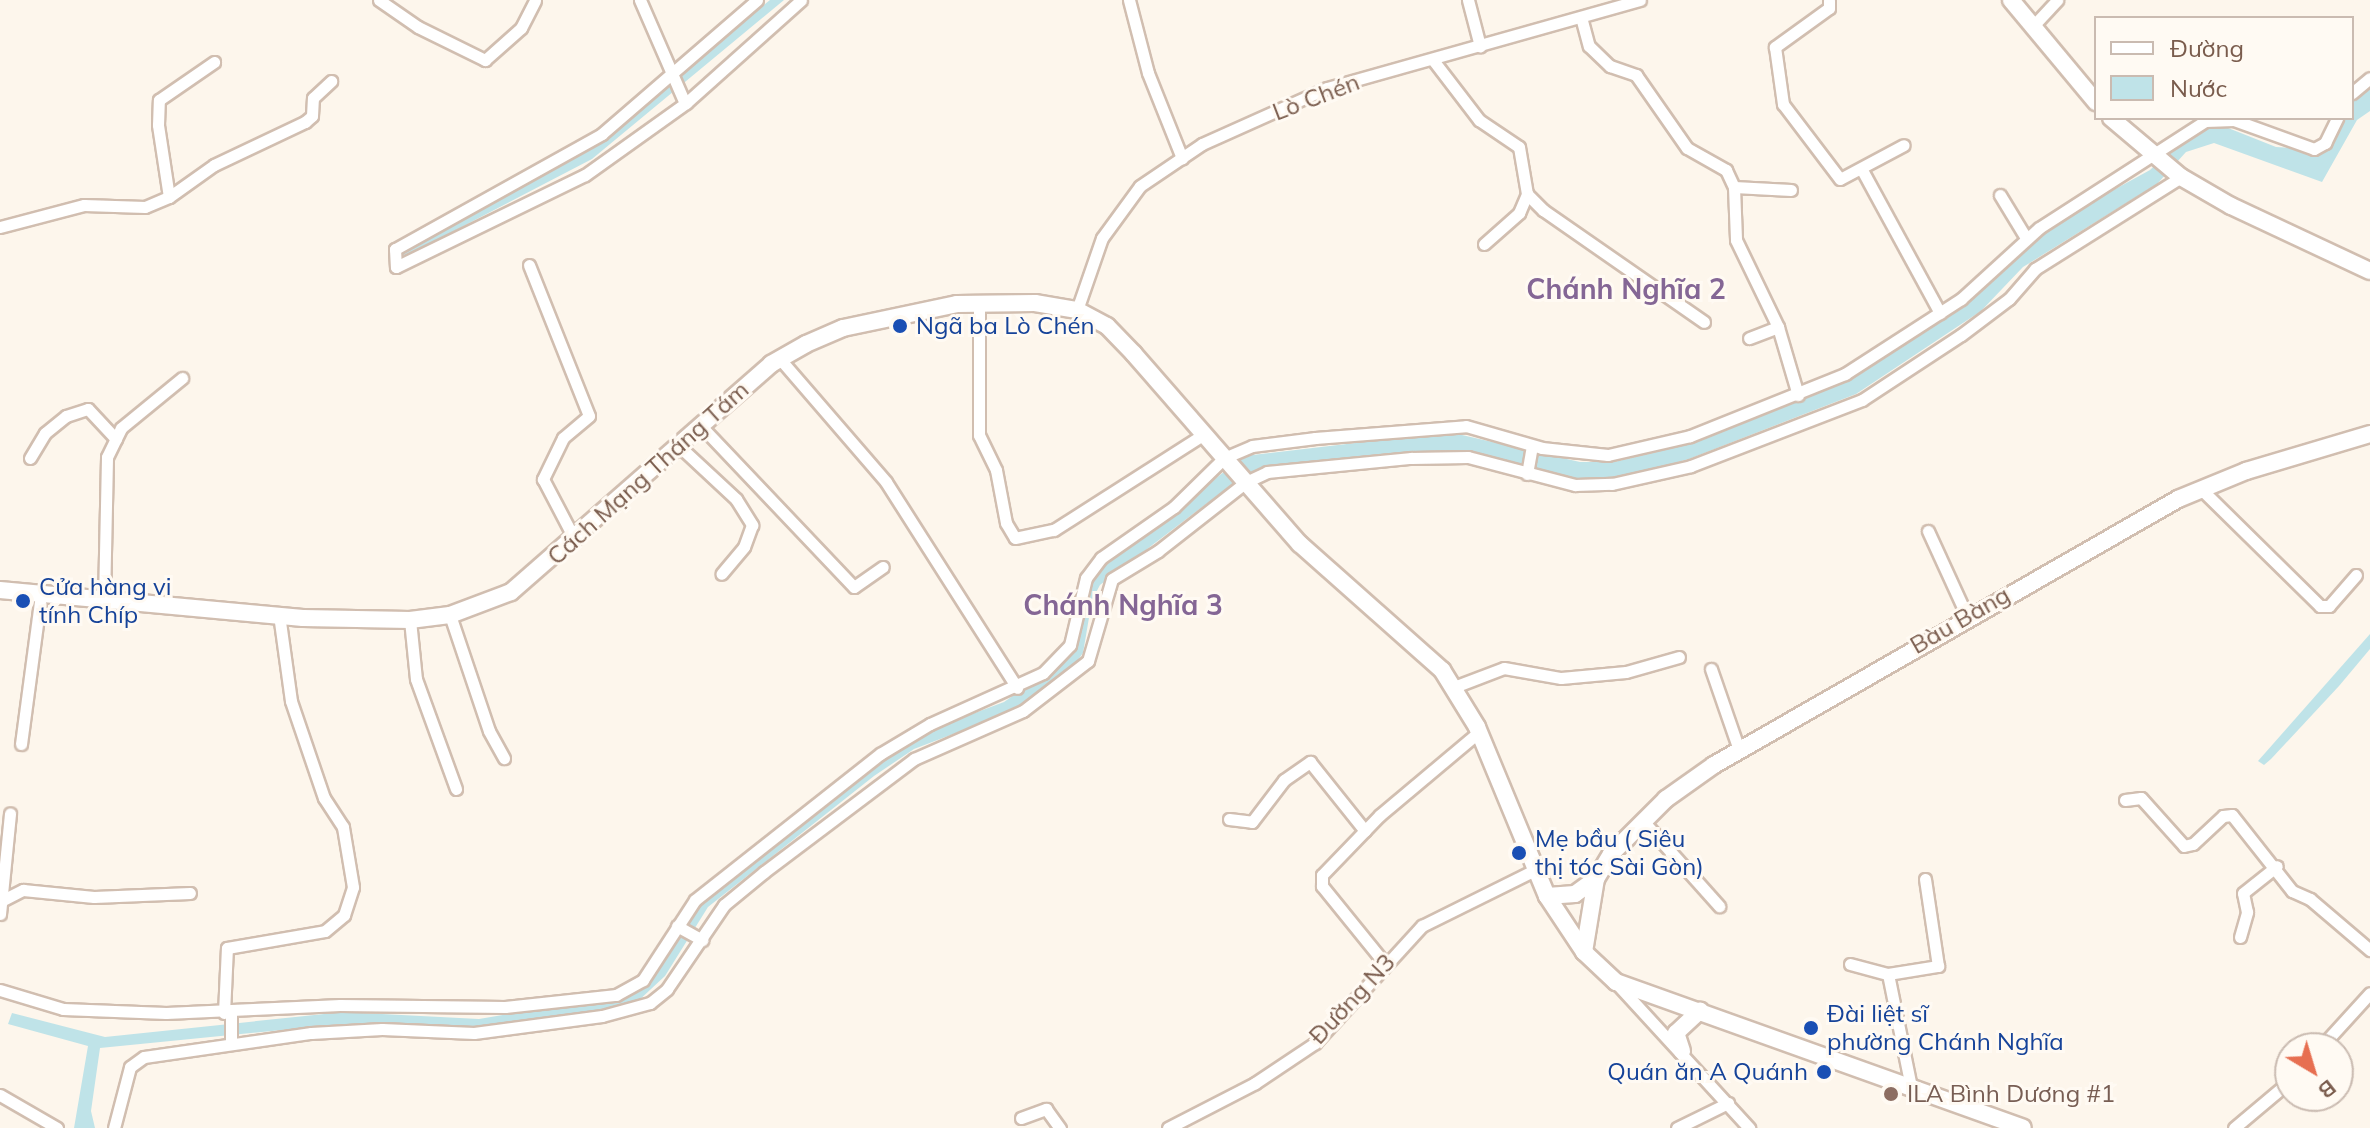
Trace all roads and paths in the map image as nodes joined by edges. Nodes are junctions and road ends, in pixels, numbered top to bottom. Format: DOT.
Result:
graph roads {
  1 [pos="379,0"];
  2 [pos="640,0"];
  3 [pos="757,0"];
  4 [pos="801,0"];
  5 [pos="1129,0"];
  6 [pos="1468,0"];
  7 [pos="1640,0"];
  8 [pos="1829,0"];
  9 [pos="2011,0"];
  10 [pos="2057,0"];
  11 [pos="534,3"];
  12 [pos="1581,17"];
  13 [pos="2034,25"];
  14 [pos="1480,46"];
  15 [pos="1433,60"];
  16 [pos="214,62"];
  17 [pos="674,77"];
  18 [pos="2370,78"];
  19 [pos="331,81"];
  20 [pos="2354,91"];
  21 [pos="683,99"];
  22 [pos="2094,100"];
  23 [pos="2114,120"];
  24 [pos="2210,120"];
  25 [pos="2227,120"];
  26 [pos="2336,120"];
  27 [pos="1904,145"];
  28 [pos="2156,154"];
  29 [pos="1182,158"];
  30 [pos="1862,170"];
  31 [pos="2180,176"];
  32 [pos="1734,187"];
  33 [pos="1791,190"];
  34 [pos="1527,194"];
  35 [pos="2000,195"];
  36 [pos="169,197"];
  37 [pos="0,227"];
  38 [pos="2026,238"];
  39 [pos="1484,244"];
  40 [pos="529,265"];
  41 [pos="2370,271"];
  42 [pos="979,303"];
  43 [pos="1077,310"];
  44 [pos="1940,313"];
  45 [pos="1704,322"];
  46 [pos="1778,327"];
  47 [pos="1749,338"];
  48 [pos="780,359"];
  49 [pos="182,378"];
  50 [pos="1798,395"];
  51 [pos="701,426"];
  52 [pos="1204,434"];
  53 [pos="2370,434"];
  54 [pos="116,439"];
  55 [pos="679,446"];
  56 [pos="1532,446"];
  57 [pos="30,458"];
  58 [pos="1226,460"];
  59 [pos="1527,474"];
  60 [pos="1245,481"];
  61 [pos="2201,489"];
  62 [pos="1928,531"];
  63 [pos="575,540"];
  64 [pos="883,567"];
  65 [pos="721,574"];
  66 [pos="2356,575"];
  67 [pos="0,590"];
  68 [pos="41,594"];
  69 [pos="104,601"];
  70 [pos="279,615"];
  71 [pos="450,615"];
  72 [pos="1967,616"];
  73 [pos="410,620"];
  74 [pos="1070,645"];
  75 [pos="1679,657"];
  76 [pos="1085,664"];
  77 [pos="1711,669"];
  78 [pos="1454,687"];
  79 [pos="1017,688"];
  80 [pos="1479,732"];
  81 [pos="21,744"];
  82 [pos="1739,750"];
  83 [pos="504,758"];
  84 [pos="456,789"];
  85 [pos="2125,800"];
  86 [pos="10,813"];
  87 [pos="1229,819"];
  88 [pos="1644,822"];
  89 [pos="1365,831"];
  90 [pos="2277,866"];
  91 [pos="1535,870"];
  92 [pos="2,874"];
  93 [pos="1596,879"];
  94 [pos="1925,879"];
  95 [pos="190,893"];
  96 [pos="1547,896"];
  97 [pos="1,901"];
  98 [pos="1719,906"];
  99 [pos="0,914"];
  100 [pos="677,926"];
  101 [pos="2240,937"];
  102 [pos="702,940"];
  103 [pos="2370,950"];
  104 [pos="1584,952"];
  105 [pos="1850,964"];
  106 [pos="1386,965"];
  107 [pos="1888,974"];
  108 [pos="1616,982"];
  109 [pos="0,990"];
  110 [pos="2370,993"];
  111 [pos="515,1005"];
  112 [pos="1700,1011"];
  113 [pos="228,1013"];
  114 [pos="516,1027"];
  115 [pos="2335,1032"];
  116 [pos="231,1042"];
  117 [pos="1682,1051"];
  118 [pos="1911,1087"];
  119 [pos="2274,1094"];
  120 [pos="0,1095"];
  121 [pos="1728,1103"];
  122 [pos="1021,1118"];
  123 [pos="54,1126"];
  124 [pos="114,1128"];
  125 [pos="1060,1128"];
  126 [pos="1168,1128"];
  127 [pos="1677,1128"];
  128 [pos="1749,1128"];
  129 [pos="2023,1128"];
  130 [pos="2234,1128"];
  1 -- 11 [label="street"];
  2 -- 17 [label="street"];
  3 -- 17 [label="street"];
  4 -- 17 [label="street"];
  5 -- 29 [label="street"];
  6 -- 14 [label="street"];
  7 -- 12 [label="street, Lò Chén"];
  8 -- 30 [label="street"];
  9 -- 13 [label="main road"];
  10 -- 13 [label="street"];
  12 -- 14 [label="street, Lò Chén"];
  12 -- 32 [label="street"];
  13 -- 22 [label="main road"];
  14 -- 15 [label="street, Lò Chén"];
  15 -- 29 [label="street, Lò Chén"];
  15 -- 34 [label="street"];
  16 -- 36 [label="street"];
  17 -- 21 [label="street"];
  18 -- 20 [label="street"];
  19 -- 36 [label="street"];
  23 -- 28 [label="main road"];
  24 -- 28 [label="street"];
  25 -- 26 [label="street"];
  27 -- 30 [label="street"];
  28 -- 31 [label="main road"];
  28 -- 38 [label="street"];
  29 -- 43 [label="street, Lò Chén"];
  30 -- 44 [label="street"];
  31 -- 41 [label="main road"];
  31 -- 59 [label="street"];
  32 -- 33 [label="street"];
  32 -- 46 [label="street"];
  34 -- 39 [label="street"];
  34 -- 45 [label="street"];
  35 -- 38 [label="street"];
  36 -- 37 [label="street"];
  38 -- 44 [label="street"];
  40 -- 63 [label="street"];
  42 -- 43 [label="main road, Cách Mạng Tháng Tám"];
  42 -- 48 [label="main road, Cách Mạng Tháng Tám"];
  42 -- 52 [label="street"];
  43 -- 52 [label="main road, Cách Mạng Tháng Tám"];
  44 -- 50 [label="street"];
  46 -- 47 [label="street"];
  46 -- 50 [label="street"];
  48 -- 51 [label="main road, Cách Mạng Tháng Tám"];
  48 -- 79 [label="street"];
  49 -- 54 [label="street"];
  50 -- 56 [label="street"];
  51 -- 55 [label="main road, Cách Mạng Tháng Tám"];
  51 -- 64 [label="street"];
  52 -- 58 [label="main road, Cách Mạng Tháng Tám"];
  53 -- 61 [label="main road, Bàu Bàng"];
  54 -- 57 [label="street"];
  54 -- 69 [label="street"];
  55 -- 63 [label="main road, Cách Mạng Tháng Tám"];
  55 -- 65 [label="street"];
  56 -- 58 [label="street"];
  56 -- 59 [label="street"];
  58 -- 60 [label="main road, Cách Mạng Tháng Tám"];
  58 -- 74 [label="street"];
  59 -- 60 [label="street"];
  60 -- 76 [label="street"];
  60 -- 78 [label="main road"];
  61 -- 66 [label="street"];
  61 -- 72 [label="main road, Bàu Bàng"];
  62 -- 72 [label="street"];
  63 -- 71 [label="main road, Cách Mạng Tháng Tám"];
  67 -- 68 [label="main road, Cách Mạng Tháng Tám"];
  68 -- 69 [label="main road, Cách Mạng Tháng Tám"];
  68 -- 81 [label="street"];
  69 -- 70 [label="main road, Cách Mạng Tháng Tám"];
  70 -- 73 [label="main road, Cách Mạng Tháng Tám"];
  70 -- 113 [label="street"];
  71 -- 73 [label="main road, Cách Mạng Tháng Tám"];
  71 -- 83 [label="street"];
  72 -- 82 [label="main road, Bàu Bàng"];
  73 -- 84 [label="street"];
  74 -- 76 [label="street"];
  74 -- 79 [label="street"];
  75 -- 78 [label="street"];
  76 -- 102 [label="street"];
  77 -- 82 [label="street"];
  78 -- 80 [label="main road"];
  79 -- 100 [label="street"];
  80 -- 89 [label="street"];
  80 -- 91 [label="main road"];
  82 -- 88 [label="main road, Bàu Bàng"];
  85 -- 90 [label="street"];
  86 -- 92 [label="street"];
  87 -- 89 [label="street"];
  88 -- 93 [label="main road, Bàu Bàng"];
  88 -- 98 [label="street"];
  89 -- 106 [label="street"];
  90 -- 101 [label="street"];
  90 -- 103 [label="street"];
  91 -- 96 [label="main road"];
  91 -- 106 [label="street, Đường N3"];
  92 -- 97 [label="street"];
  93 -- 96 [label="main road"];
  93 -- 104 [label="main road"];
  94 -- 107 [label="street"];
  95 -- 97 [label="street"];
  96 -- 104 [label="main road"];
  97 -- 99 [label="street"];
  100 -- 102 [label="street"];
  100 -- 111 [label="street"];
  102 -- 114 [label="street"];
  104 -- 108 [label="main road"];
  105 -- 107 [label="street"];
  106 -- 126 [label="street, Đường N3"];
  107 -- 118 [label="street"];
  108 -- 112 [label="main road"];
  108 -- 117 [label="street"];
  109 -- 113 [label="street"];
  110 -- 115 [label="street"];
  111 -- 113 [label="street"];
  111 -- 114 [label="street"];
  112 -- 117 [label="main road"];
  112 -- 118 [label="main road"];
  113 -- 116 [label="street"];
  114 -- 116 [label="street"];
  116 -- 124 [label="street"];
  117 -- 121 [label="street"];
  118 -- 129 [label="main road"];
  119 -- 130 [label="street"];
  120 -- 123 [label="street"];
  121 -- 127 [label="street"];
  121 -- 128 [label="street"];
  122 -- 125 [label="street"];
}
